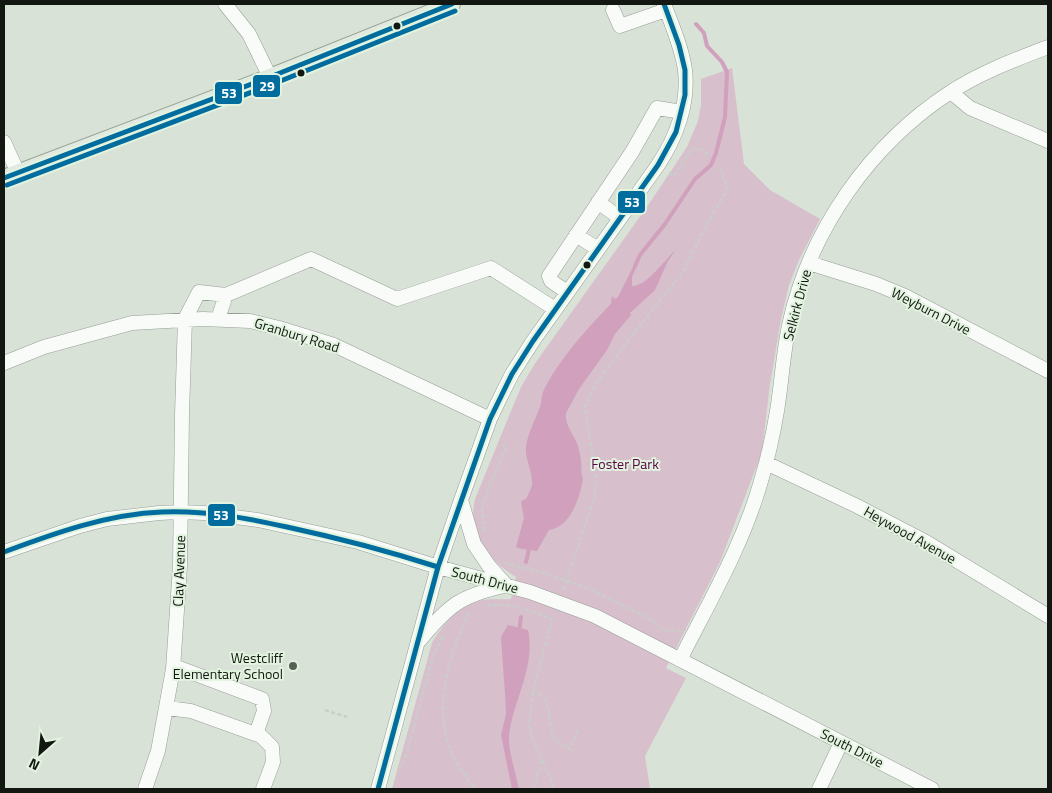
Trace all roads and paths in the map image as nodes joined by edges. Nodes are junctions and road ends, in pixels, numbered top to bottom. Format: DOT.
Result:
graph roads {
  1 [pos="225,4"];
  2 [pos="452,4"];
  3 [pos="665,7"];
  4 [pos="613,10"];
  5 [pos="1048,47"];
  6 [pos="270,78"];
  7 [pos="951,92"];
  8 [pos="682,112"];
  9 [pos="1048,141"];
  10 [pos="4,142"];
  11 [pos="708,155"];
  12 [pos="718,167"];
  13 [pos="669,173"];
  14 [pos="11,176"];
  15 [pos="598,202"];
  16 [pos="620,218"];
  17 [pos="576,235"];
  18 [pos="598,249"];
  19 [pos="809,263"];
  20 [pos="567,292"];
  21 [pos="226,295"];
  22 [pos="555,309"];
  23 [pos="186,319"];
  24 [pos="218,319"];
  25 [pos="4,363"];
  26 [pos="1048,371"];
  27 [pos="490,419"];
  28 [pos="501,444"];
  29 [pos="766,463"];
  30 [pos="461,500"];
  31 [pos="180,512"];
  32 [pos="487,537"];
  33 [pos="4,552"];
  34 [pos="498,558"];
  35 [pos="438,567"];
  36 [pos="566,581"];
  37 [pos="507,585"];
  38 [pos="562,591"];
  39 [pos="481,607"];
  40 [pos="475,610"];
  41 [pos="469,613"];
  42 [pos="1048,616"];
  43 [pos="463,617"];
  44 [pos="448,630"];
  45 [pos="691,637"];
  46 [pos="416,644"];
  47 [pos="680,660"];
  48 [pos="174,666"];
  49 [pos="532,690"];
  50 [pos="167,708"];
  51 [pos="325,710"];
  52 [pos="347,717"];
  53 [pos="578,728"];
  54 [pos="256,734"];
  55 [pos="842,743"];
  56 [pos="543,758"];
  57 [pos="385,764"];
  58 [pos="145,789"];
  59 [pos="263,789"];
  60 [pos="378,789"];
  61 [pos="476,789"];
  62 [pos="534,789"];
  63 [pos="551,789"];
  64 [pos="819,789"];
  65 [pos="932,789"];
  1 -- 6 [label="street"];
  2 -- 6 [label="main road"];
  3 -- 4 [label="street"];
  3 -- 8 [label="street"];
  5 -- 7 [label="street, Selkirk Drive"];
  6 -- 14 [label="main road"];
  7 -- 9 [label="street"];
  7 -- 19 [label="street, Selkirk Drive"];
  8 -- 15 [label="street"];
  8 -- 16 [label="street"];
  10 -- 14 [label="street"];
  11 -- 13 [label="path"];
  12 -- 36 [label="path"];
  15 -- 16 [label="street"];
  15 -- 17 [label="street"];
  16 -- 18 [label="street"];
  17 -- 18 [label="street"];
  17 -- 20 [label="street"];
  18 -- 20 [label="street"];
  19 -- 26 [label="street, Weyburn Drive"];
  19 -- 29 [label="street, Selkirk Drive"];
  20 -- 22 [label="street"];
  21 -- 22 [label="street"];
  21 -- 23 [label="street"];
  21 -- 24 [label="street"];
  22 -- 27 [label="street"];
  23 -- 24 [label="street, Granbury Road"];
  23 -- 25 [label="street, Granbury Road"];
  23 -- 31 [label="street, Clay Avenue"];
  24 -- 27 [label="street, Granbury Road"];
  27 -- 30 [label="street"];
  28 -- 32 [label="path"];
  29 -- 42 [label="street, Heywood Avenue"];
  29 -- 45 [label="street, Selkirk Drive"];
  30 -- 35 [label="street"];
  30 -- 37 [label="street"];
  31 -- 33 [label="street, South Drive"];
  31 -- 35 [label="street, South Drive"];
  31 -- 48 [label="street, Clay Avenue"];
  34 -- 36 [label="path"];
  35 -- 37 [label="street, South Drive"];
  35 -- 46 [label="street"];
  36 -- 38 [label="path"];
  36 -- 45 [label="path"];
  37 -- 46 [label="street"];
  37 -- 47 [label="street, South Drive"];
  39 -- 49 [label="path"];
  40 -- 41 [label="path"];
  41 -- 43 [label="path"];
  41 -- 61 [label="path"];
  44 -- 57 [label="path"];
  45 -- 47 [label="street, Selkirk Drive"];
  46 -- 57 [label="street"];
  47 -- 55 [label="street, South Drive"];
  48 -- 50 [label="street, Clay Avenue"];
  48 -- 54 [label="street"];
  49 -- 53 [label="path"];
  49 -- 56 [label="path"];
  50 -- 54 [label="street"];
  50 -- 58 [label="street, Clay Avenue"];
  51 -- 52 [label="path"];
  54 -- 59 [label="street"];
  55 -- 64 [label="street"];
  55 -- 65 [label="street, South Drive"];
  56 -- 62 [label="path"];
  56 -- 63 [label="path"];
  57 -- 60 [label="street"];
}
